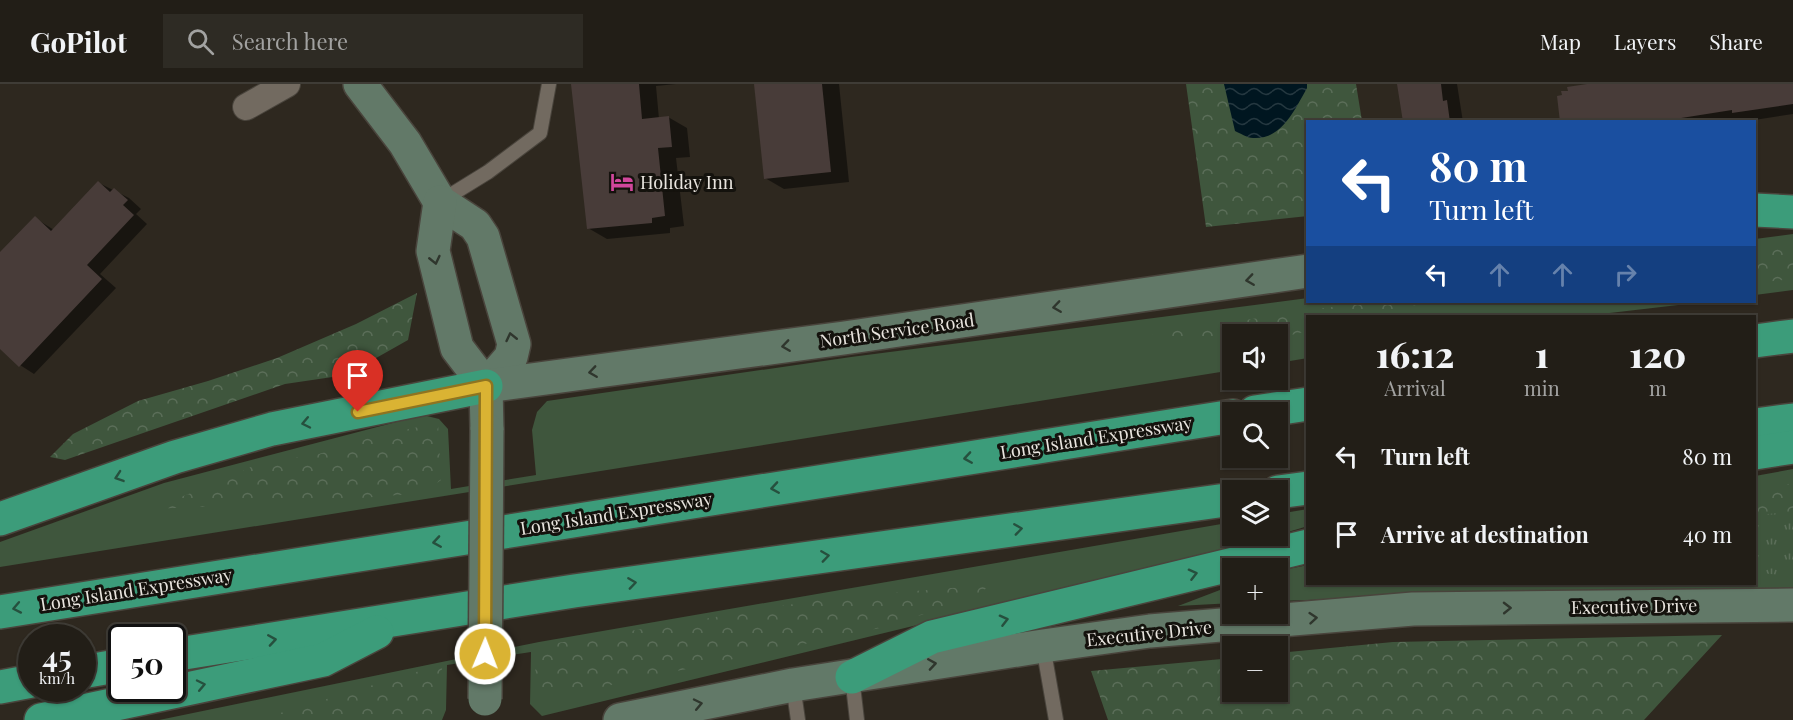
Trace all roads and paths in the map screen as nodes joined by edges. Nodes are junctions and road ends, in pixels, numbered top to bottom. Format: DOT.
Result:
graph roads {
  1 [pos="287,84"];
  2 [pos="360,84"];
  3 [pos="549,84"];
  4 [pos="246,107"];
  5 [pos="440,202"];
  6 [pos="1793,204"];
  7 [pos="1756,210"];
  8 [pos="1756,210"];
  9 [pos="1793,212"];
  10 [pos="1306,271"];
  11 [pos="1793,336"];
  12 [pos="1756,341"];
  13 [pos="486,386"];
  14 [pos="1306,404"];
  15 [pos="1288,407"];
  16 [pos="1222,418"];
  17 [pos="1793,420"];
  18 [pos="1756,425"];
  19 [pos="1793,447"];
  20 [pos="1756,453"];
  21 [pos="1306,488"];
  22 [pos="1288,491"];
  23 [pos="1222,501"];
  24 [pos="0,519"];
  25 [pos="1306,546"];
  26 [pos="1793,605"];
  27 [pos="0,612"];
  28 [pos="403,619"];
  29 [pos="1043,646"];
  30 [pos="186,653"];
  31 [pos="852,677"];
  32 [pos="18,684"];
  33 [pos="793,685"];
  34 [pos="0,687"];
  35 [pos="485,710"];
  36 [pos="1051,719"];
  37 [pos="41,720"];
  38 [pos="620,720"];
  39 [pos="798,720"];
  40 [pos="857,720"];
  1 -- 4 [label="street"];
  2 -- 5 [label="main road"];
  3 -- 5 [label="lane"];
  5 -- 13 [label="main road, one-way"];
  13 -- 5 [label="main road, one-way"];
  6 -- 7 [label="main road"];
  8 -- 9 [label="highway"];
  10 -- 13 [label="main road, North Service Road, one-way"];
  11 -- 12 [label="highway"];
  13 -- 24 [label="highway, one-way"];
  13 -- 35 [label="main road, bridge"];
  14 -- 15 [label="highway"];
  16 -- 27 [label="highway, Long Island Expressway, one-way"];
  17 -- 18 [label="highway"];
  19 -- 20 [label="highway"];
  21 -- 22 [label="highway"];
  28 -- 23 [label="highway, one-way"];
  31 -- 25 [label="highway, one-way"];
  29 -- 26 [label="main road, Executive Drive, one-way"];
  30 -- 28 [label="highway, one-way"];
  37 -- 28 [label="highway, one-way"];
  31 -- 29 [label="main road, Executive Drive, one-way"];
  29 -- 36 [label="lane"];
  31 -- 33 [label="main road, Executive Drive"];
  31 -- 40 [label="lane"];
  32 -- 34 [label="highway"];
  38 -- 33 [label="main road, Executive Drive, one-way"];
  33 -- 39 [label="lane"];
}
